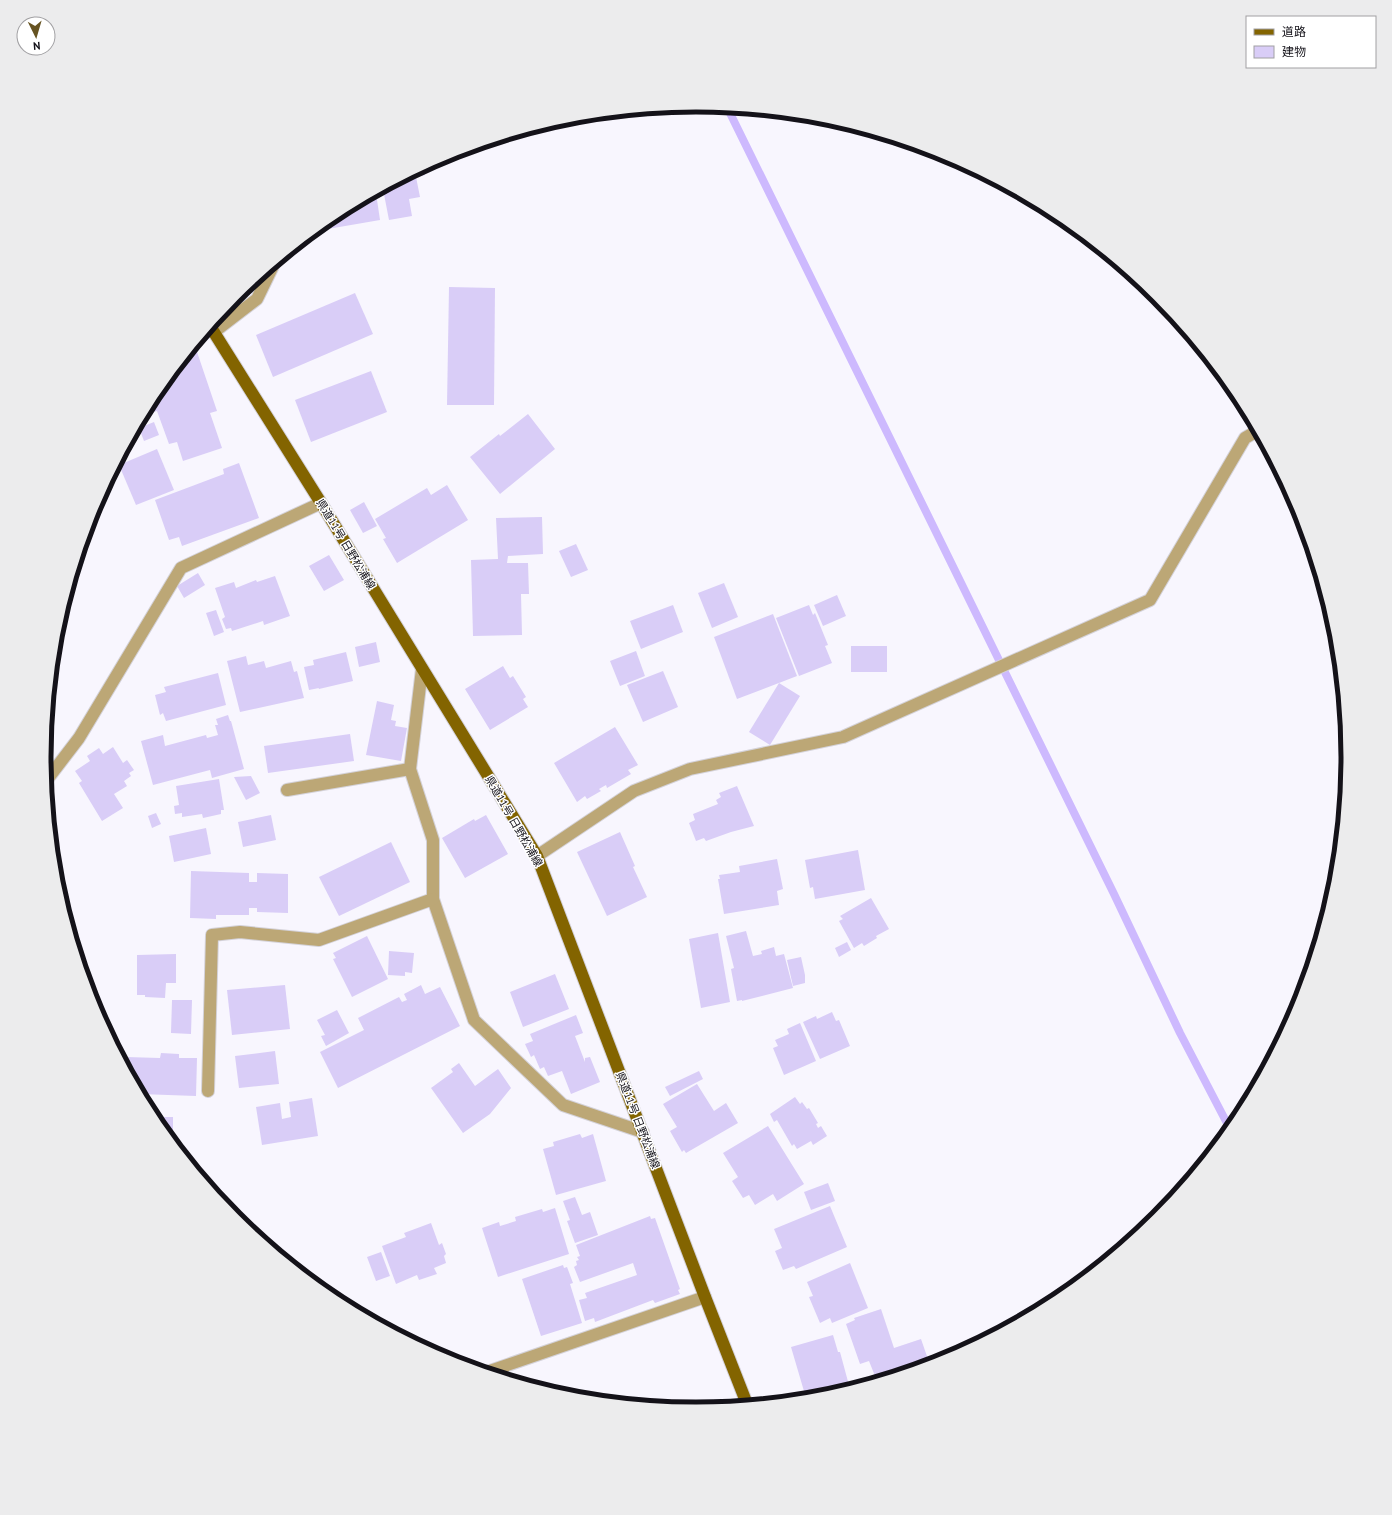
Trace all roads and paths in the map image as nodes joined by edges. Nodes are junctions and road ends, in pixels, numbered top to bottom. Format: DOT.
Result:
graph roads {
  1 [pos="269,275"];
  2 [pos="217,326"];
  3 [pos="213,330"];
  4 [pos="1254,433"];
  5 [pos="321,503"];
  6 [pos="422,669"];
  7 [pos="410,769"];
  8 [pos="51,774"];
  9 [pos="287,790"];
  10 [pos="537,856"];
  11 [pos="433,899"];
  12 [pos="208,1091"];
  13 [pos="643,1132"];
  14 [pos="705,1297"];
  15 [pos="494,1370"];
  16 [pos="746,1400"];
  1 -- 2 [label="street"];
  3 -- 5 [label="main road, 県道11号 日野松浦線"];
  4 -- 10 [label="street"];
  5 -- 6 [label="main road, 県道11号 日野松浦線"];
  5 -- 8 [label="street"];
  6 -- 7 [label="street"];
  6 -- 10 [label="main road, 県道11号 日野松浦線"];
  7 -- 9 [label="street"];
  7 -- 11 [label="street"];
  10 -- 13 [label="main road, 県道11号 日野松浦線"];
  11 -- 12 [label="street"];
  11 -- 13 [label="street"];
  13 -- 14 [label="main road, 県道11号 日野松浦線"];
  14 -- 15 [label="street"];
  14 -- 16 [label="main road, 県道11号 日野松浦線"];
}
